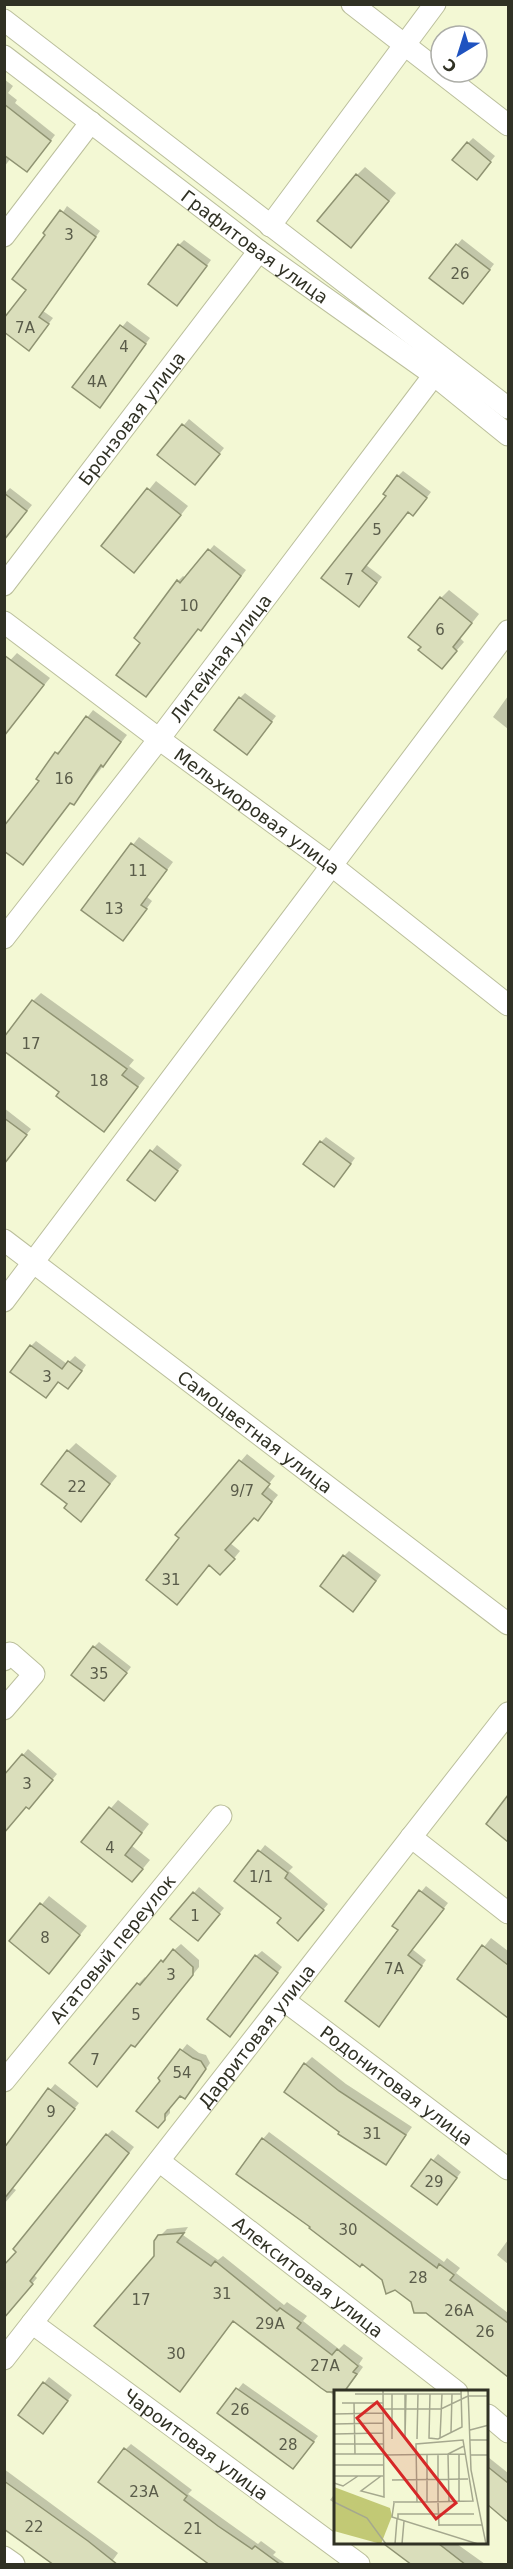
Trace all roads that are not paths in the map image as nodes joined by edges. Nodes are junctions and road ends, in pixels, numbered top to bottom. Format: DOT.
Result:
graph roads {
  1 [pos="352,4"];
  2 [pos="435,4"];
  3 [pos="4,20"];
  4 [pos="404,44"];
  5 [pos="4,56"];
  6 [pos="91,122"];
  7 [pos="508,125"];
  8 [pos="270,226"];
  9 [pos="4,236"];
  10 [pos="260,251"];
  11 [pos="434,375"];
  12 [pos="508,408"];
  13 [pos="508,435"];
  14 [pos="4,585"];
  15 [pos="4,622"];
  16 [pos="508,631"];
  17 [pos="159,739"];
  18 [pos="331,865"];
  19 [pos="4,938"];
  20 [pos="508,1005"];
  21 [pos="4,1240"];
  22 [pos="33,1263"];
  23 [pos="4,1301"];
  24 [pos="508,1624"];
  25 [pos="4,1660"];
  26 [pos="4,1709"];
  27 [pos="508,1713"];
  28 [pos="221,1816"];
  29 [pos="411,1837"];
  30 [pos="508,1913"];
  31 [pos="285,2001"];
  32 [pos="4,2081"];
  33 [pos="159,2161"];
  34 [pos="508,2169"];
  35 [pos="32,2323"];
  36 [pos="4,2359"];
  37 [pos="454,2390"];
  38 [pos="489,2416"];
  39 [pos="508,2432"];
  40 [pos="4,2557"];
  41 [pos="14,2565"];
  42 [pos="359,2565"];
  1 -- 4 [label="street"];
  2 -- 4 [label="street"];
  3 -- 8 [label="street"];
  4 -- 7 [label="street"];
  4 -- 8 [label="street"];
  5 -- 6 [label="street, Графитовая улица"];
  6 -- 9 [label="street"];
  6 -- 10 [label="street, Графитовая улица"];
  8 -- 12 [label="street"];
  10 -- 11 [label="street, Графитовая улица"];
  10 -- 14 [label="street, Бронзовая улица"];
  11 -- 13 [label="street, Графитовая улица"];
  11 -- 17 [label="street, Литейная улица"];
  15 -- 17 [label="street, Мельхиоровая улица"];
  16 -- 18 [label="street"];
  17 -- 18 [label="street, Мельхиоровая улица"];
  17 -- 19 [label="street, Литейная улица"];
  18 -- 20 [label="street, Мельхиоровая улица"];
  18 -- 22 [label="street"];
  21 -- 22 [label="street, Самоцветная улица"];
  22 -- 23 [label="street"];
  22 -- 24 [label="street, Самоцветная улица"];
  25 -- 26 [label="street"];
  27 -- 29 [label="street, Дарритовая улица"];
  28 -- 32 [label="street, Агатовый переулок"];
  29 -- 30 [label="street"];
  29 -- 31 [label="street, Дарритовая улица"];
  31 -- 33 [label="street, Дарритовая улица"];
  31 -- 34 [label="street, Родонитовая улица"];
  33 -- 35 [label="street, Дарритовая улица"];
  33 -- 37 [label="street, Алекситовая улица"];
  35 -- 36 [label="street, Дарритовая улица"];
  35 -- 42 [label="street, Чароитовая улица"];
  38 -- 39 [label="street"];
  40 -- 41 [label="street"];
}
